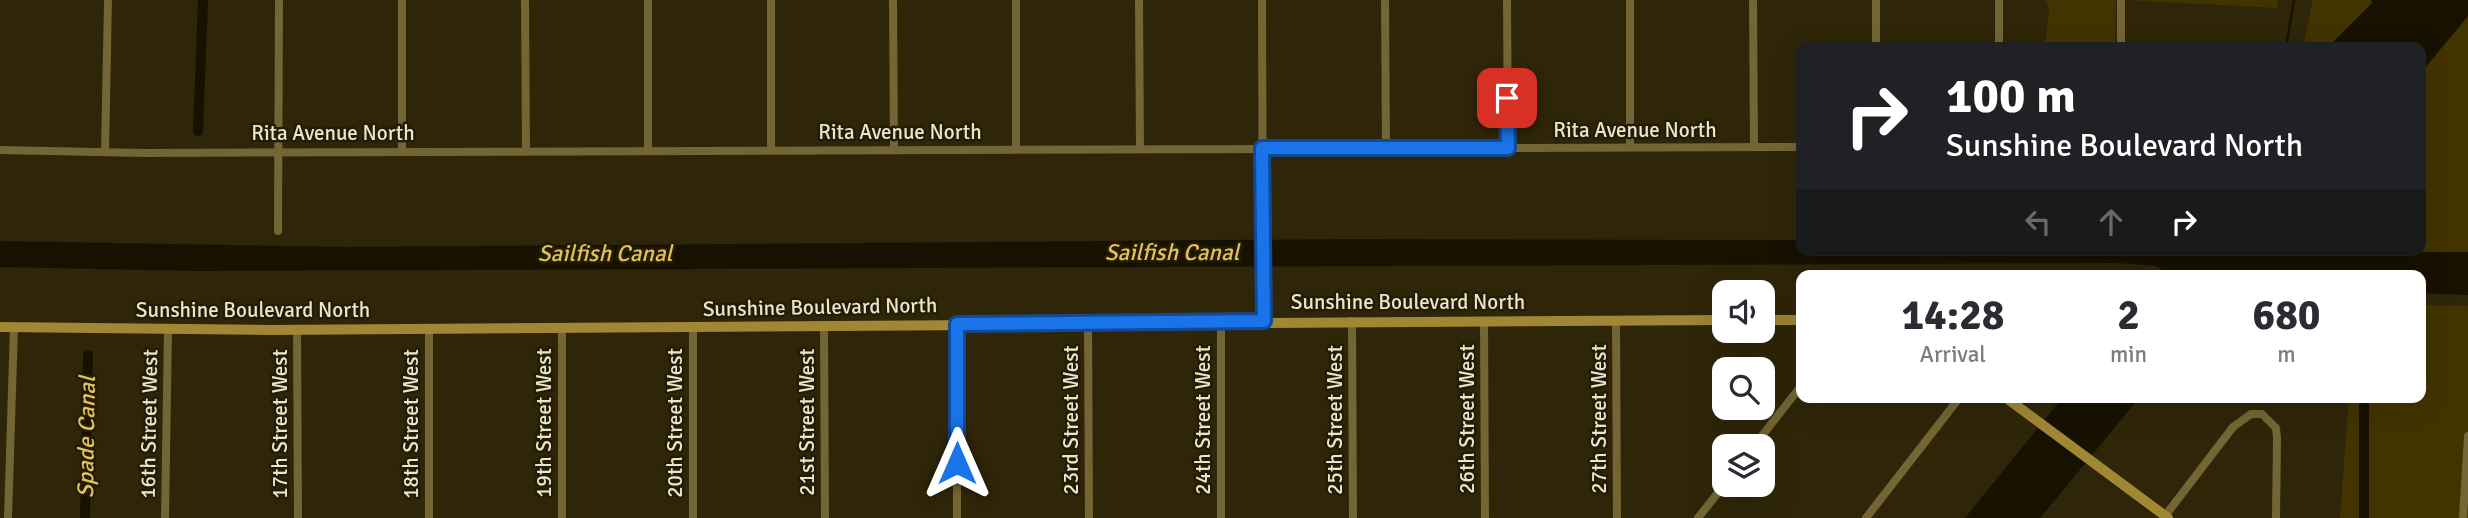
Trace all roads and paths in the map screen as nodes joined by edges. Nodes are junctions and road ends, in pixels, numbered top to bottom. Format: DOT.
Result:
graph roads {
  1 [pos="108,0"];
  2 [pos="279,0"];
  3 [pos="402,0"];
  4 [pos="525,0"];
  5 [pos="648,0"];
  6 [pos="771,0"];
  7 [pos="893,0"];
  8 [pos="1016,0"];
  9 [pos="1139,0"];
  10 [pos="1262,0"];
  11 [pos="1385,0"];
  12 [pos="1507,0"];
  13 [pos="1630,0"];
  14 [pos="1753,0"];
  15 [pos="1876,0"];
  16 [pos="1999,0"];
  17 [pos="2121,0"];
  18 [pos="1876,42"];
  19 [pos="1999,42"];
  20 [pos="2121,42"];
  21 [pos="1630,147"];
  22 [pos="1754,147"];
  23 [pos="1796,147"];
  24 [pos="1140,148"];
  25 [pos="1262,148"];
  26 [pos="1386,148"];
  27 [pos="1508,148"];
  28 [pos="648,149"];
  29 [pos="771,149"];
  30 [pos="894,149"];
  31 [pos="1016,149"];
  32 [pos="0,150"];
  33 [pos="280,150"];
  34 [pos="402,150"];
  35 [pos="526,150"];
  36 [pos="105,152"];
  37 [pos="278,231"];
  38 [pos="1616,320"];
  39 [pos="1712,320"];
  40 [pos="1775,320"];
  41 [pos="1796,320"];
  42 [pos="1221,321"];
  43 [pos="1264,321"];
  44 [pos="1352,321"];
  45 [pos="1484,321"];
  46 [pos="1088,322"];
  47 [pos="957,324"];
  48 [pos="824,326"];
  49 [pos="0,327"];
  50 [pos="14,327"];
  51 [pos="693,328"];
  52 [pos="429,329"];
  53 [pos="562,329"];
  54 [pos="168,330"];
  55 [pos="297,330"];
  56 [pos="1796,392"];
  57 [pos="1955,403"];
  58 [pos="2013,403"];
  59 [pos="1763,434"];
  60 [pos="2468,436"];
  61 [pos="1715,497"];
  62 [pos="2160,515"];
  63 [pos="8,518"];
  64 [pos="164,518"];
  65 [pos="298,518"];
  66 [pos="429,518"];
  67 [pos="562,518"];
  68 [pos="693,518"];
  69 [pos="825,518"];
  70 [pos="957,518"];
  71 [pos="1089,518"];
  72 [pos="1221,518"];
  73 [pos="1353,518"];
  74 [pos="1485,518"];
  75 [pos="1617,518"];
  76 [pos="1698,518"];
  77 [pos="1866,518"];
  78 [pos="2276,518"];
  79 [pos="2463,518"];
  1 -- 36 [label="street"];
  2 -- 33 [label="street"];
  3 -- 34 [label="street"];
  4 -- 35 [label="street"];
  5 -- 28 [label="street"];
  6 -- 29 [label="street"];
  7 -- 30 [label="street"];
  8 -- 31 [label="street"];
  9 -- 24 [label="street"];
  10 -- 25 [label="street"];
  11 -- 26 [label="street"];
  12 -- 27 [label="street"];
  13 -- 21 [label="street"];
  14 -- 22 [label="street"];
  15 -- 18 [label="street"];
  16 -- 19 [label="street"];
  17 -- 20 [label="street"];
  21 -- 22 [label="street, Rita Avenue North"];
  21 -- 27 [label="street, Rita Avenue North"];
  22 -- 23 [label="street, Rita Avenue North"];
  24 -- 25 [label="street, Rita Avenue North"];
  24 -- 31 [label="street, Rita Avenue North"];
  25 -- 26 [label="street, Rita Avenue North"];
  25 -- 43 [label="street"];
  26 -- 27 [label="street, Rita Avenue North"];
  28 -- 29 [label="street, Rita Avenue North"];
  28 -- 35 [label="street, Rita Avenue North"];
  29 -- 30 [label="street, Rita Avenue North"];
  30 -- 31 [label="street, Rita Avenue North"];
  32 -- 36 [label="street, Rita Avenue North"];
  33 -- 34 [label="street, Rita Avenue North"];
  33 -- 36 [label="street, Rita Avenue North"];
  33 -- 37 [label="street"];
  34 -- 35 [label="street, Rita Avenue North"];
  38 -- 39 [label="street, Sunshine Boulevard North"];
  38 -- 45 [label="street, Sunshine Boulevard North"];
  38 -- 75 [label="street, 27th Street West"];
  40 -- 41 [label="street"];
  42 -- 43 [label="street, Sunshine Boulevard North"];
  42 -- 46 [label="street, Sunshine Boulevard North"];
  42 -- 72 [label="street, 24th Street West"];
  43 -- 44 [label="street, Sunshine Boulevard North"];
  44 -- 45 [label="street, Sunshine Boulevard North"];
  44 -- 73 [label="street, 25th Street West"];
  45 -- 74 [label="street, 26th Street West"];
  46 -- 47 [label="street, Sunshine Boulevard North"];
  46 -- 71 [label="street, 23rd Street West"];
  47 -- 48 [label="street, Sunshine Boulevard North"];
  47 -- 70 [label="street"];
  48 -- 51 [label="street, Sunshine Boulevard North"];
  48 -- 69 [label="street, 21st Street West"];
  49 -- 50 [label="street, Sunshine Boulevard North"];
  50 -- 54 [label="street, Sunshine Boulevard North"];
  50 -- 63 [label="street"];
  51 -- 53 [label="street, Sunshine Boulevard North"];
  51 -- 68 [label="street, 20th Street West"];
  52 -- 53 [label="street, Sunshine Boulevard North"];
  52 -- 55 [label="street, Sunshine Boulevard North"];
  52 -- 66 [label="street, 18th Street West"];
  53 -- 67 [label="street, 19th Street West"];
  54 -- 55 [label="street, Sunshine Boulevard North"];
  54 -- 64 [label="street, 16th Street West"];
  55 -- 65 [label="street, 17th Street West"];
  56 -- 59 [label="street"];
  57 -- 77 [label="street"];
  58 -- 62 [label="street"];
  60 -- 79 [label="street"];
  61 -- 76 [label="street"];
  62 -- 78 [label="street"];
}
